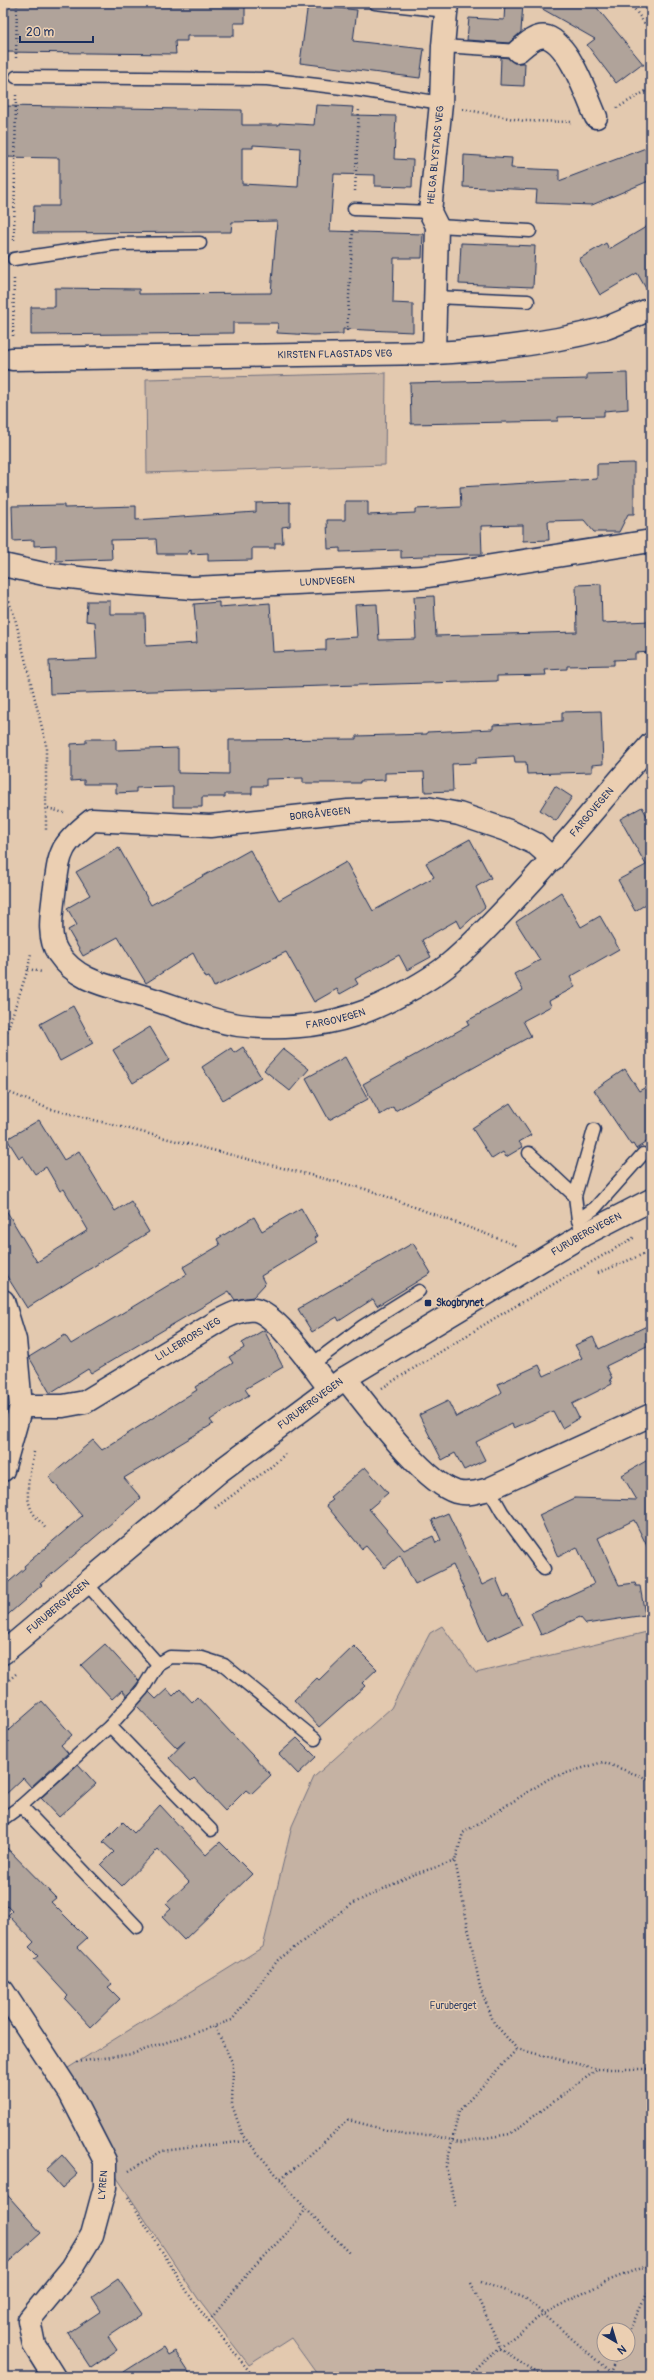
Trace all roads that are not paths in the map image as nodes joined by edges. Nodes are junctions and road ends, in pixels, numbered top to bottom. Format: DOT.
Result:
graph roads {
  1 [pos="375,3"];
  2 [pos="446,7"];
  3 [pos="443,46"];
  4 [pos="518,51"];
  5 [pos="16,77"];
  6 [pos="442,103"];
  7 [pos="596,117"];
  8 [pos="354,208"];
  9 [pos="433,219"];
  10 [pos="530,231"];
  11 [pos="200,243"];
  12 [pos="14,260"];
  13 [pos="435,297"];
  14 [pos="528,301"];
  15 [pos="651,309"];
  16 [pos="434,353"];
  17 [pos="12,359"];
  18 [pos="651,541"];
  19 [pos="3,565"];
  20 [pos="651,744"];
  21 [pos="79,830"];
  22 [pos="553,859"];
  23 [pos="594,1130"];
  24 [pos="529,1152"];
  25 [pos="643,1154"];
  26 [pos="575,1196"];
  27 [pos="651,1200"];
  28 [pos="580,1228"];
  29 [pos="419,1291"];
  30 [pos="3,1301"];
  31 [pos="311,1366"];
  32 [pos="338,1384"];
  33 [pos="22,1406"];
  34 [pos="651,1415"];
  35 [pos="3,1470"];
  36 [pos="489,1489"];
  37 [pos="544,1569"];
  38 [pos="86,1583"];
  39 [pos="3,1653"];
  40 [pos="158,1664"];
  41 [pos="110,1726"];
  42 [pos="315,1739"];
  43 [pos="21,1806"];
  44 [pos="3,1819"];
  45 [pos="211,1830"];
  46 [pos="137,1927"];
  47 [pos="3,1992"];
  48 [pos="54,2377"];
  1 -- 2 [label="lane"];
  2 -- 3 [label="street, HELGA BLYSTADS VEG"];
  3 -- 4 [label="lane"];
  3 -- 6 [label="street, HELGA BLYSTADS VEG"];
  4 -- 7 [label="street"];
  5 -- 6 [label="lane"];
  6 -- 9 [label="street, HELGA BLYSTADS VEG"];
  8 -- 9 [label="lane"];
  9 -- 10 [label="lane"];
  9 -- 13 [label="street, HELGA BLYSTADS VEG"];
  11 -- 12 [label="lane"];
  13 -- 14 [label="lane"];
  13 -- 16 [label="street, HELGA BLYSTADS VEG"];
  15 -- 16 [label="street, KIRSTEN FLAGSTADS VEG"];
  16 -- 17 [label="street, KIRSTEN FLAGSTADS VEG"];
  18 -- 19 [label="street, LUNDVEGEN"];
  20 -- 22 [label="street, FARGOVEGEN"];
  21 -- 22 [label="street, BORGÅVEGEN"];
  21 -- 22 [label="street, FARGOVEGEN"];
  23 -- 26 [label="lane"];
  24 -- 26 [label="lane"];
  25 -- 28 [label="lane"];
  26 -- 28 [label="lane"];
  27 -- 28 [label="street, FURUBERGVEGEN"];
  28 -- 32 [label="street, FURUBERGVEGEN"];
  29 -- 31 [label="lane"];
  30 -- 33 [label="street"];
  31 -- 32 [label="street, LILLEBRORS VEG"];
  31 -- 33 [label="street, LILLEBRORS VEG"];
  32 -- 36 [label="street"];
  32 -- 38 [label="street, FURUBERGVEGEN"];
  33 -- 35 [label="street"];
  34 -- 36 [label="street"];
  36 -- 37 [label="lane"];
  38 -- 39 [label="street, FURUBERGVEGEN"];
  38 -- 40 [label="lane"];
  40 -- 41 [label="lane"];
  40 -- 42 [label="lane"];
  41 -- 43 [label="lane"];
  41 -- 45 [label="lane"];
  43 -- 44 [label="lane"];
  43 -- 46 [label="lane"];
  47 -- 48 [label="street, LYREN"];
}
